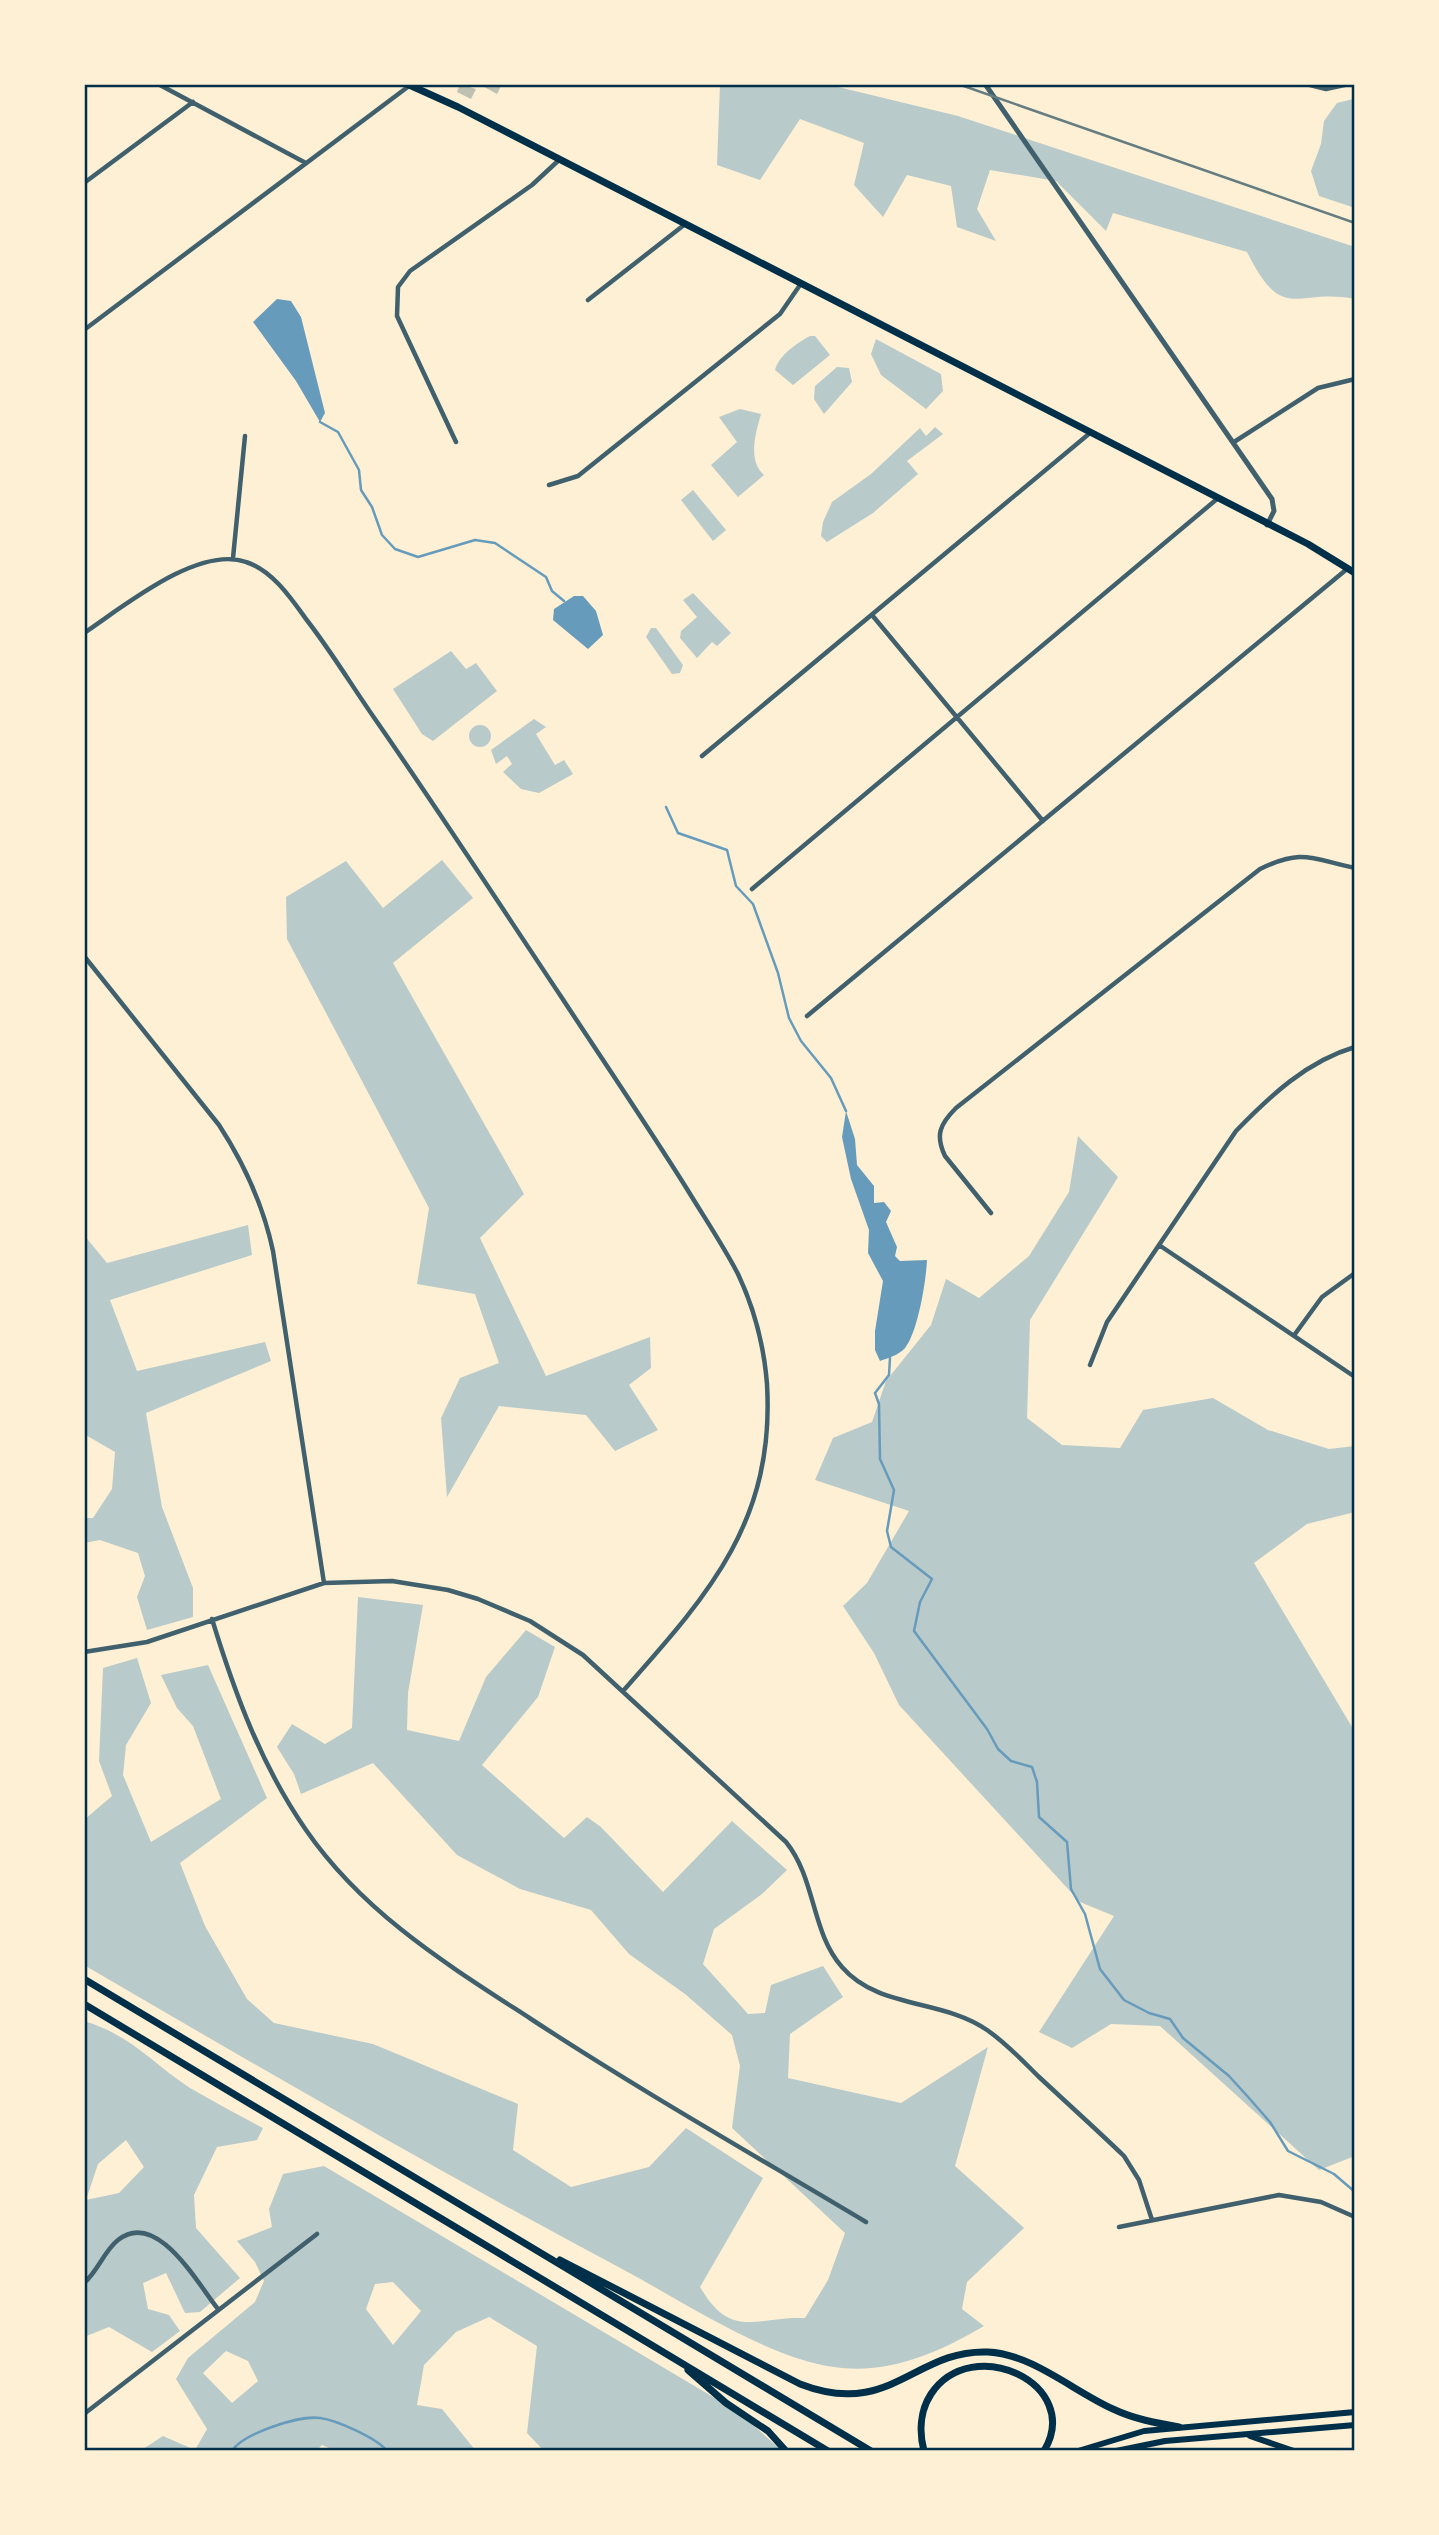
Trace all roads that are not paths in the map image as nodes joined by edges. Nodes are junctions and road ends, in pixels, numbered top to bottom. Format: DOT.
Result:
graph roads {
  1 [pos="158,84"];
  2 [pos="985,84"];
  3 [pos="1306,84"];
  4 [pos="1349,84"];
  5 [pos="408,85"];
  6 [pos="193,102"];
  7 [pos="559,160"];
  8 [pos="304,162"];
  9 [pos="84,183"];
  10 [pos="684,225"];
  11 [pos="800,285"];
  12 [pos="588,300"];
  13 [pos="84,330"];
  14 [pos="1355,379"];
  15 [pos="1090,433"];
  16 [pos="245,436"];
  17 [pos="456,442"];
  18 [pos="1234,442"];
  19 [pos="549,485"];
  20 [pos="1217,499"];
  21 [pos="1267,525"];
  22 [pos="233,558"];
  23 [pos="1351,570"];
  24 [pos="872,615"];
  25 [pos="84,633"];
  26 [pos="957,717"];
  27 [pos="702,757"];
  28 [pos="1043,821"];
  29 [pos="1355,868"];
  30 [pos="752,889"];
  31 [pos="84,956"];
  32 [pos="807,1016"];
  33 [pos="1355,1047"];
  34 [pos="991,1213"];
  35 [pos="1159,1245"];
  36 [pos="1355,1273"];
  37 [pos="1294,1334"];
  38 [pos="1090,1365"];
  39 [pos="1355,1377"];
  40 [pos="324,1583"];
  41 [pos="212,1619"];
  42 [pos="84,1651"];
  43 [pos="624,1691"];
  44 [pos="84,1979"];
  45 [pos="84,2004"];
  46 [pos="1355,2217"];
  47 [pos="1152,2220"];
  48 [pos="866,2222"];
  49 [pos="1119,2227"];
  50 [pos="317,2234"];
  51 [pos="519,2241"];
  52 [pos="84,2283"];
  53 [pos="218,2309"];
  54 [pos="671,2356"];
  55 [pos="1355,2412"];
  56 [pos="84,2414"];
  57 [pos="1355,2425"];
  58 [pos="1179,2427"];
  59 [pos="1245,2435"];
  60 [pos="786,2451"];
  61 [pos="828,2451"];
  62 [pos="871,2451"];
  63 [pos="924,2451"];
  64 [pos="1044,2451"];
  65 [pos="1078,2451"];
  66 [pos="1116,2451"];
  67 [pos="1294,2451"];
  1 -- 6 [label="street"];
  2 -- 18 [label="street"];
  3 -- 4 [label="street"];
  5 -- 7 [label="main road"];
  5 -- 8 [label="street"];
  6 -- 8 [label="street"];
  6 -- 9 [label="street"];
  7 -- 10 [label="main road"];
  7 -- 17 [label="street"];
  8 -- 13 [label="street"];
  10 -- 11 [label="main road"];
  10 -- 12 [label="street"];
  11 -- 15 [label="main road"];
  11 -- 19 [label="street"];
  14 -- 18 [label="street"];
  15 -- 20 [label="main road"];
  15 -- 24 [label="street"];
  16 -- 22 [label="street"];
  18 -- 21 [label="street"];
  20 -- 21 [label="main road"];
  20 -- 26 [label="street"];
  21 -- 23 [label="main road"];
  22 -- 25 [label="street"];
  22 -- 43 [label="street"];
  23 -- 28 [label="street"];
  24 -- 26 [label="street"];
  24 -- 27 [label="street"];
  26 -- 28 [label="street"];
  26 -- 30 [label="street"];
  28 -- 32 [label="street"];
  29 -- 34 [label="street"];
  31 -- 40 [label="street"];
  33 -- 35 [label="street"];
  35 -- 37 [label="street"];
  35 -- 38 [label="street"];
  36 -- 37 [label="street"];
  37 -- 39 [label="street"];
  40 -- 41 [label="street"];
  40 -- 43 [label="street"];
  41 -- 42 [label="street"];
  41 -- 48 [label="street"];
  43 -- 47 [label="street"];
  44 -- 51 [label="main road"];
  45 -- 54 [label="main road"];
  46 -- 47 [label="street"];
  47 -- 49 [label="street"];
  50 -- 53 [label="street"];
  51 -- 58 [label="main road"];
  51 -- 62 [label="main road"];
  52 -- 53 [label="street"];
  53 -- 56 [label="street"];
  54 -- 60 [label="main road"];
  54 -- 61 [label="main road"];
  55 -- 58 [label="main road"];
  57 -- 59 [label="main road"];
  58 -- 65 [label="main road"];
  59 -- 66 [label="main road"];
  59 -- 67 [label="main road"];
  63 -- 64 [label="main road"];
}
